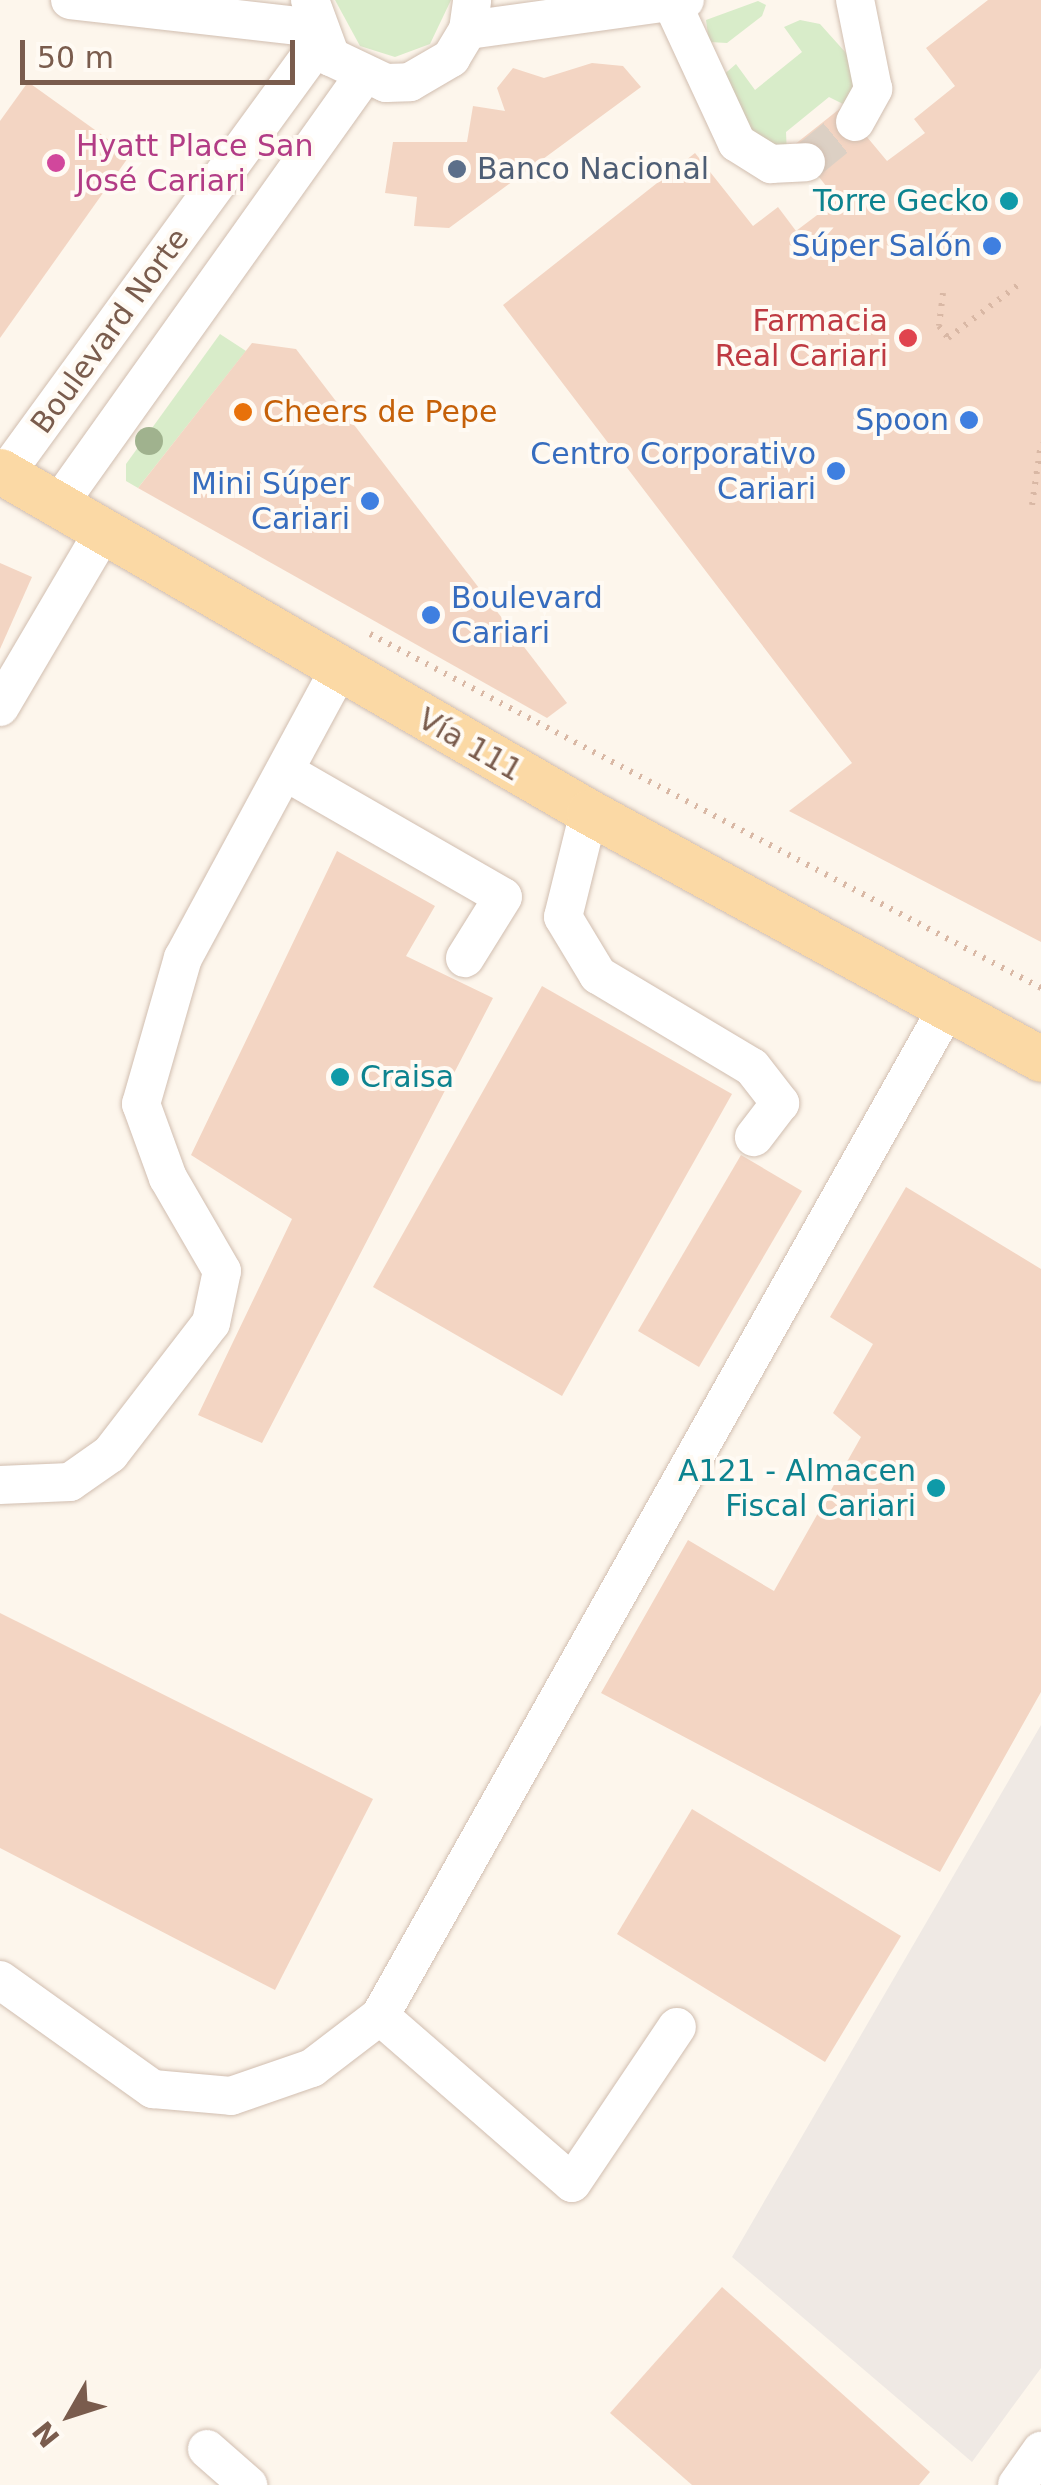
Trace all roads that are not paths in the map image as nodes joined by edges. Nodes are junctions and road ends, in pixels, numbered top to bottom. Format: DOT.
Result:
graph roads {
  1 [pos="70,0"];
  2 [pos="856,0"];
  3 [pos="679,2"];
  4 [pos="470,15"];
  5 [pos="314,23"];
  6 [pos="362,78"];
  7 [pos="855,122"];
  8 [pos="806,162"];
  9 [pos="2,471"];
  10 [pos="58,505"];
  11 [pos="102,532"];
  12 [pos="339,670"];
  13 [pos="0,707"];
  14 [pos="286,772"];
  15 [pos="589,812"];
  16 [pos="465,958"];
  17 [pos="946,1010"];
  18 [pos="1041,1038"];
  19 [pos="1041,1059"];
  20 [pos="754,1136"];
  21 [pos="0,1485"];
  22 [pos="0,1980"];
  23 [pos="380,2016"];
  24 [pos="678,2027"];
  25 [pos="206,2448"];
  26 [pos="1041,2451"];
  27 [pos="248,2485"];
  28 [pos="1017,2485"];
  1 -- 5 [label="street"];
  2 -- 7 [label="street"];
  3 -- 4 [label="street"];
  3 -- 8 [label="street"];
  4 -- 6 [label="street"];
  5 -- 6 [label="street"];
  5 -- 9 [label="street, Boulevard Norte"];
  6 -- 10 [label="street, Boulevard Norte"];
  9 -- 10 [label="main road, Vía 111"];
  10 -- 11 [label="main road, Vía 111"];
  11 -- 12 [label="main road, Vía 111"];
  11 -- 13 [label="street"];
  12 -- 14 [label="street"];
  12 -- 15 [label="main road, Vía 111"];
  14 -- 16 [label="street"];
  14 -- 21 [label="street"];
  15 -- 17 [label="main road, Vía 111"];
  15 -- 20 [label="street"];
  17 -- 18 [label="main road, Vía 111"];
  17 -- 19 [label="main road, Vía 111"];
  17 -- 23 [label="street"];
  22 -- 23 [label="street"];
  23 -- 24 [label="street"];
  25 -- 27 [label="street"];
  26 -- 28 [label="street"];
}
